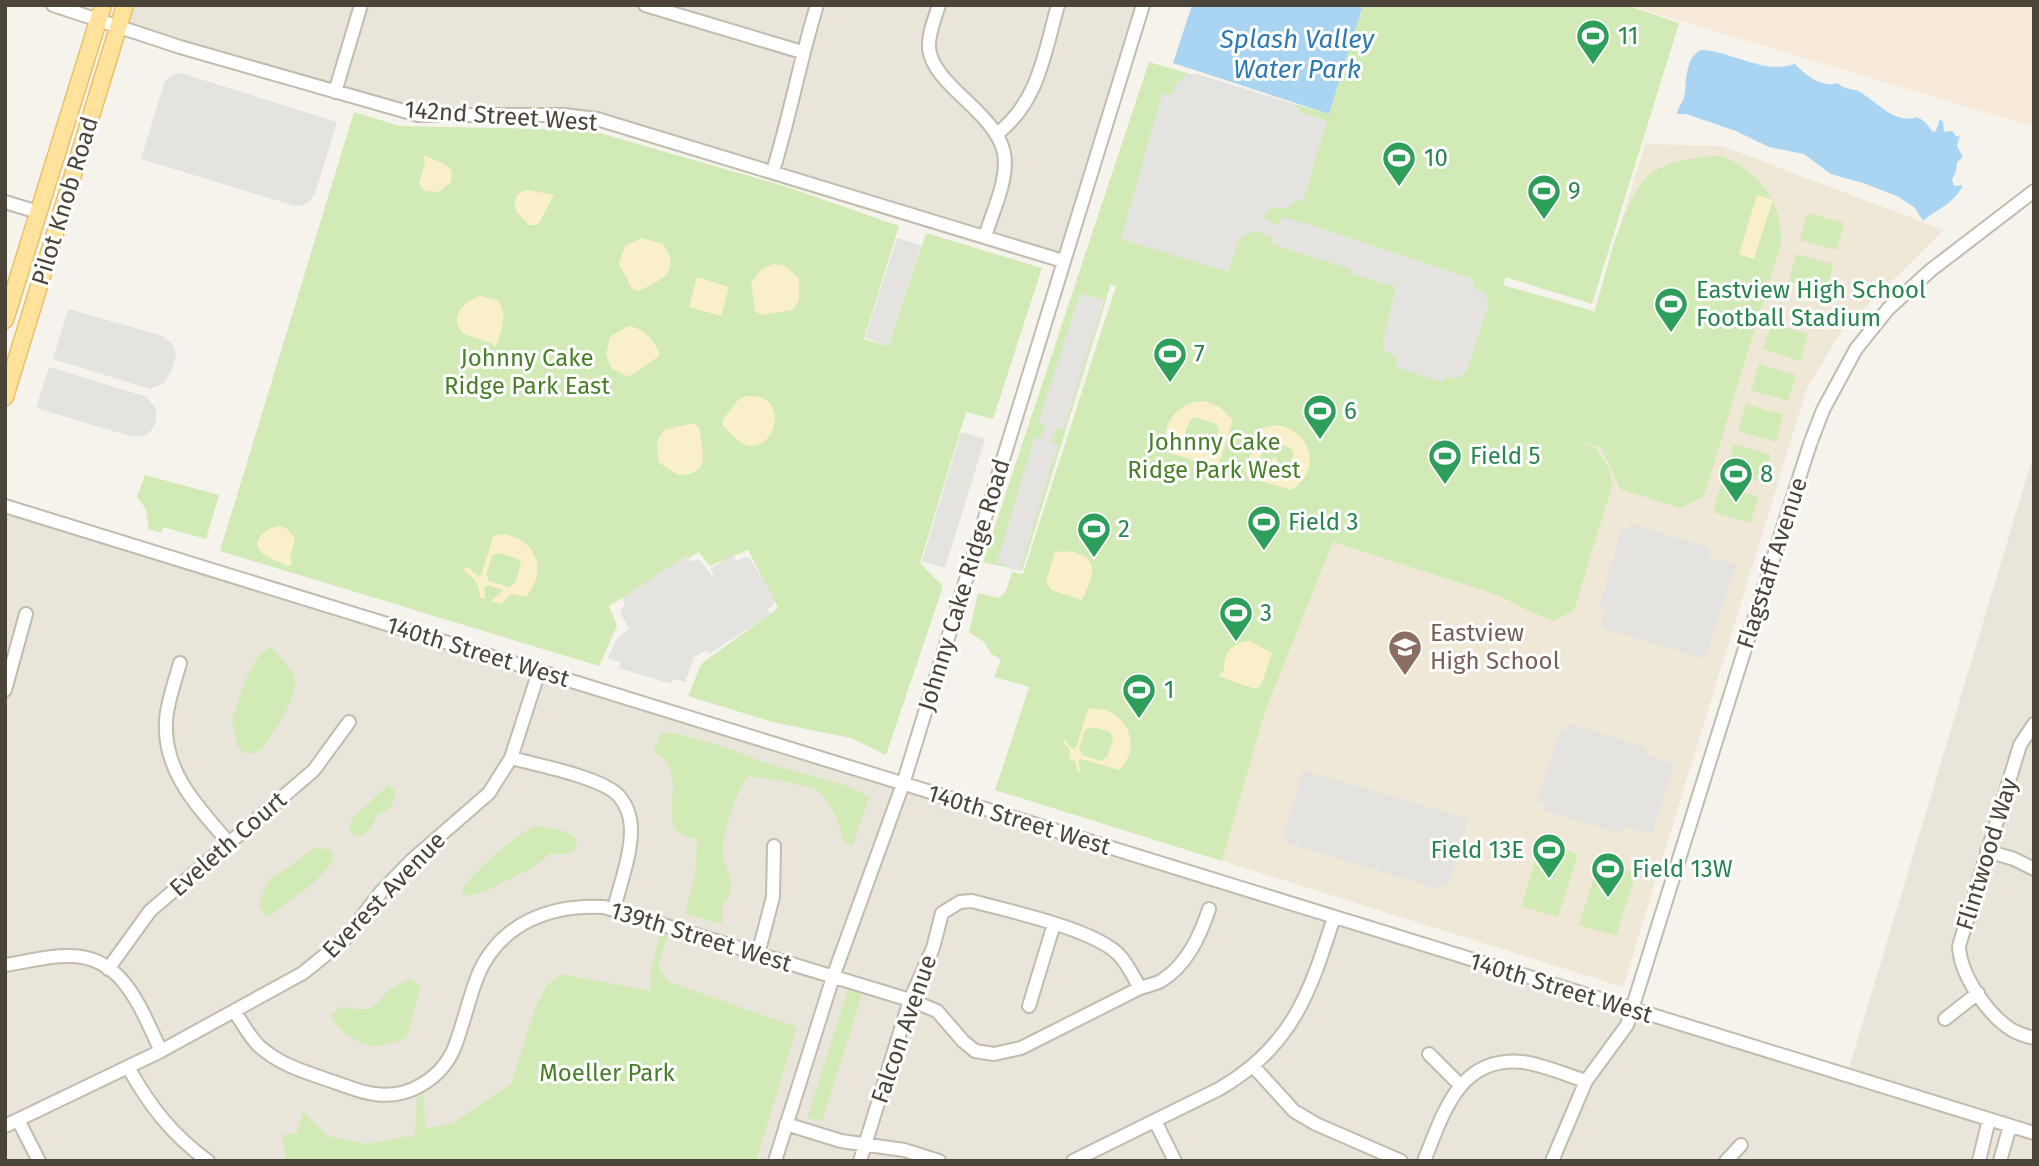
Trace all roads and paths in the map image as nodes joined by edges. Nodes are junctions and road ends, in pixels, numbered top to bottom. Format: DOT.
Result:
graph roads {
  1 [pos="53,5"];
  2 [pos="125,5"];
  3 [pos="361,5"];
  4 [pos="645,5"];
  5 [pos="696,5"];
  6 [pos="817,5"];
  7 [pos="939,5"];
  8 [pos="1058,5"];
  9 [pos="1143,5"];
  10 [pos="101,13"];
  11 [pos="692,19"];
  12 [pos="118,27"];
  13 [pos="802,52"];
  14 [pos="335,92"];
  15 [pos="997,134"];
  16 [pos="773,171"];
  17 [pos="2034,191"];
  18 [pos="5,202"];
  19 [pos="38,212"];
  20 [pos="985,237"];
  21 [pos="1063,261"];
  22 [pos="5,320"];
  23 [pos="5,397"];
  24 [pos="5,506"];
  25 [pos="26,614"];
  26 [pos="180,663"];
  27 [pos="539,671"];
  28 [pos="5,690"];
  29 [pos="349,722"];
  30 [pos="2034,724"];
  31 [pos="511,758"];
  32 [pos="903,784"];
  33 [pos="229,843"];
  34 [pos="774,846"];
  35 [pos="1987,851"];
  36 [pos="2034,869"];
  37 [pos="614,909"];
  38 [pos="1209,909"];
  39 [pos="1334,917"];
  40 [pos="1054,924"];
  41 [pos="758,954"];
  42 [pos="5,965"];
  43 [pos="108,969"];
  44 [pos="833,977"];
  45 [pos="1140,988"];
  46 [pos="1978,993"];
  47 [pos="911,1000"];
  48 [pos="1029,1006"];
  49 [pos="1631,1010"];
  50 [pos="234,1011"];
  51 [pos="1945,1019"];
  52 [pos="2034,1038"];
  53 [pos="161,1051"];
  54 [pos="1429,1054"];
  55 [pos="1253,1066"];
  56 [pos="128,1067"];
  57 [pos="1586,1081"];
  58 [pos="1460,1085"];
  59 [pos="1989,1119"];
  60 [pos="18,1120"];
  61 [pos="1156,1121"];
  62 [pos="786,1124"];
  63 [pos="5,1126"];
  64 [pos="2010,1126"];
  65 [pos="2034,1133"];
  66 [pos="865,1145"];
  67 [pos="1741,1145"];
  68 [pos="39,1161"];
  69 [pos="208,1161"];
  70 [pos="775,1161"];
  71 [pos="860,1161"];
  72 [pos="939,1161"];
  73 [pos="1073,1161"];
  74 [pos="1175,1161"];
  75 [pos="1401,1161"];
  76 [pos="1424,1161"];
  77 [pos="1552,1161"];
  78 [pos="1726,1161"];
  79 [pos="1979,1161"];
  80 [pos="2000,1161"];
  1 -- 10 [label="street, 142nd Street West"];
  2 -- 12 [label="main road, Pilot Knob Road"];
  3 -- 14 [label="street"];
  4 -- 11 [label="street"];
  5 -- 11 [label="street"];
  6 -- 13 [label="street"];
  7 -- 15 [label="street"];
  8 -- 15 [label="street"];
  9 -- 21 [label="street, Johnny Cake Ridge Road"];
  10 -- 12 [label="street, 142nd Street West"];
  10 -- 19 [label="main road, Pilot Knob Road"];
  11 -- 13 [label="street"];
  12 -- 14 [label="street, 142nd Street West"];
  12 -- 23 [label="main road, Pilot Knob Road"];
  13 -- 16 [label="street"];
  14 -- 16 [label="street, 142nd Street West"];
  15 -- 20 [label="street"];
  16 -- 20 [label="street, 142nd Street West"];
  17 -- 49 [label="street, Flagstaff Avenue"];
  18 -- 19 [label="street"];
  19 -- 22 [label="main road, Pilot Knob Road"];
  20 -- 21 [label="street, 142nd Street West"];
  21 -- 32 [label="street, Johnny Cake Ridge Road"];
  24 -- 27 [label="street, 140th Street West"];
  25 -- 28 [label="street"];
  26 -- 33 [label="street"];
  27 -- 31 [label="street, Everest Avenue"];
  27 -- 32 [label="street, 140th Street West"];
  29 -- 33 [label="street, Eveleth Court"];
  30 -- 35 [label="street, Flintwood Way"];
  31 -- 37 [label="street"];
  31 -- 50 [label="street, Everest Avenue"];
  32 -- 39 [label="street, 140th Street West"];
  32 -- 44 [label="street, Johnny Cake Ridge Road"];
  33 -- 43 [label="street, Eveleth Court"];
  34 -- 41 [label="street"];
  35 -- 36 [label="street"];
  35 -- 46 [label="street, Flintwood Way"];
  37 -- 41 [label="street, 139th Street West"];
  37 -- 50 [label="street, 139th Street West"];
  38 -- 45 [label="street, 139th Street West"];
  39 -- 49 [label="street, 140th Street West"];
  39 -- 55 [label="street"];
  40 -- 45 [label="street"];
  40 -- 47 [label="street, Falcon Avenue"];
  40 -- 48 [label="street"];
  41 -- 44 [label="street, 139th Street West"];
  42 -- 43 [label="street"];
  43 -- 53 [label="street"];
  44 -- 47 [label="street, 139th Street West"];
  44 -- 62 [label="street, Johnny Cake Ridge Road"];
  45 -- 47 [label="street, 139th Street West"];
  46 -- 51 [label="street"];
  46 -- 52 [label="street, Flintwood Way"];
  47 -- 66 [label="street, Falcon Avenue"];
  49 -- 57 [label="street, Flagstaff Avenue"];
  49 -- 59 [label="street, 140th Street West"];
  50 -- 53 [label="street, Everest Avenue"];
  53 -- 56 [label="street, Everest Avenue"];
  54 -- 58 [label="street"];
  55 -- 61 [label="street"];
  55 -- 75 [label="street"];
  56 -- 60 [label="street, Everest Avenue"];
  56 -- 69 [label="street"];
  57 -- 58 [label="street"];
  57 -- 77 [label="street, Flagstaff Avenue"];
  58 -- 76 [label="street"];
  59 -- 64 [label="street, 140th Street West"];
  59 -- 79 [label="street"];
  60 -- 63 [label="street, Everest Avenue"];
  60 -- 68 [label="street"];
  61 -- 73 [label="street"];
  61 -- 74 [label="street"];
  62 -- 66 [label="street"];
  62 -- 70 [label="street, Johnny Cake Ridge Road"];
  64 -- 65 [label="street, 140th Street West"];
  64 -- 80 [label="street"];
  66 -- 71 [label="street, Falcon Avenue"];
  66 -- 72 [label="street"];
  67 -- 78 [label="street"];
}
